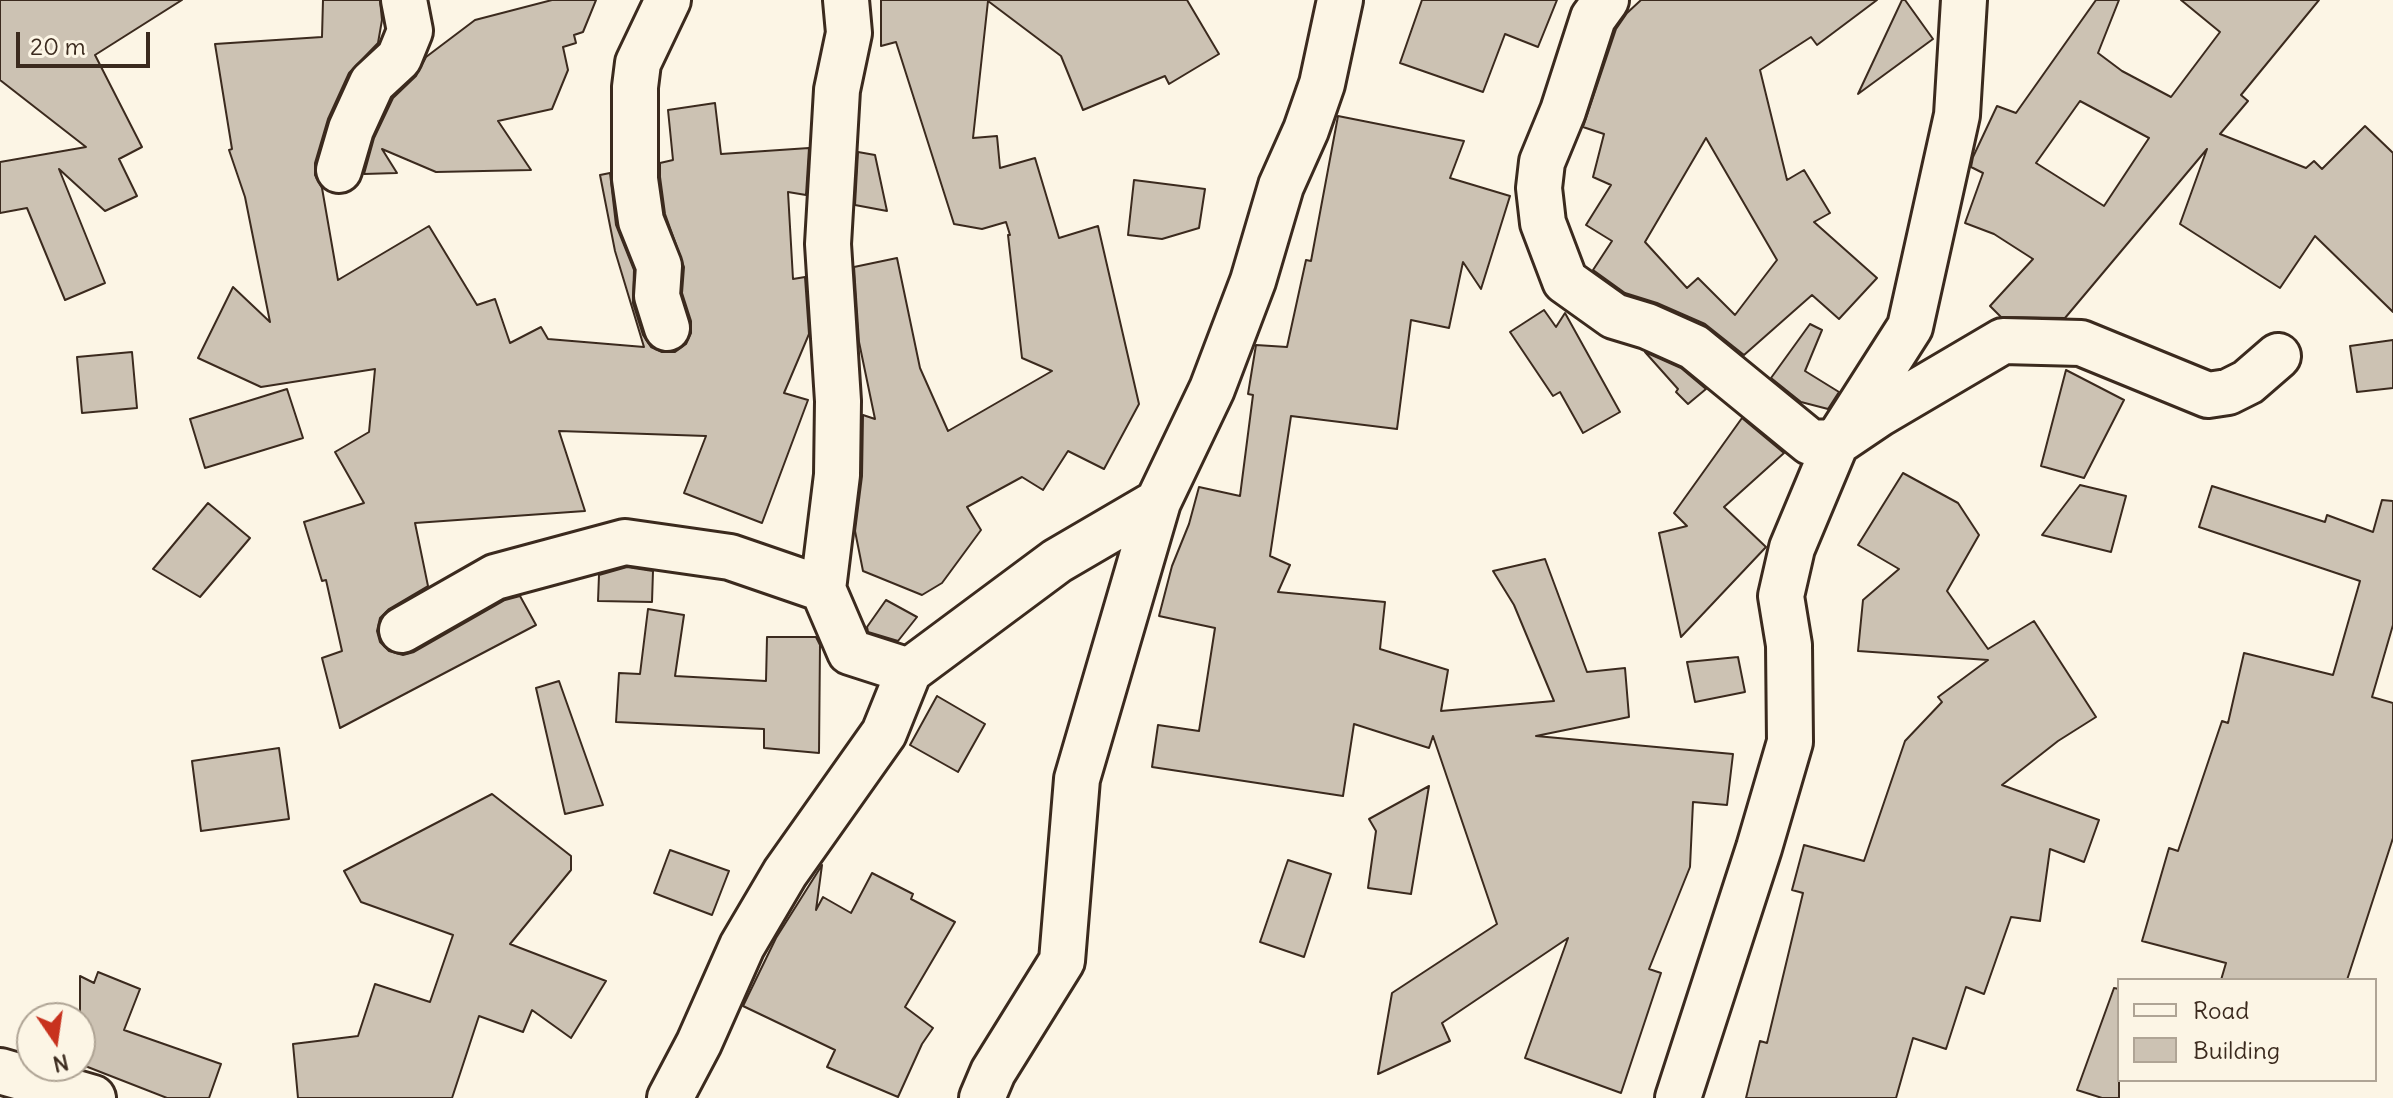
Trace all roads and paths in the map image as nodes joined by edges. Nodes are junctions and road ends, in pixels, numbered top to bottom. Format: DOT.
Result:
graph roads {
  1 [pos="404,0"];
  2 [pos="668,0"];
  3 [pos="846,0"];
  4 [pos="1340,0"];
  5 [pos="1606,0"];
  6 [pos="1964,0"];
  7 [pos="339,170"];
  8 [pos="667,328"];
  9 [pos="2278,356"];
  10 [pos="1836,443"];
  11 [pos="1158,502"];
  12 [pos="823,589"];
  13 [pos="402,630"];
  14 [pos="909,671"];
  15 [pos="0,1071"];
  16 [pos="93,1098"];
  17 [pos="670,1098"];
  18 [pos="982,1098"];
  19 [pos="1678,1098"];
  1 -- 7 [label="street"];
  2 -- 8 [label="street"];
  3 -- 12 [label="street"];
  4 -- 11 [label="street"];
  5 -- 10 [label="street"];
  6 -- 10 [label="street"];
  9 -- 10 [label="street"];
  10 -- 19 [label="street"];
  11 -- 14 [label="street"];
  11 -- 18 [label="street"];
  12 -- 13 [label="street"];
  12 -- 14 [label="street"];
  14 -- 17 [label="street"];
  15 -- 16 [label="street"];
}
